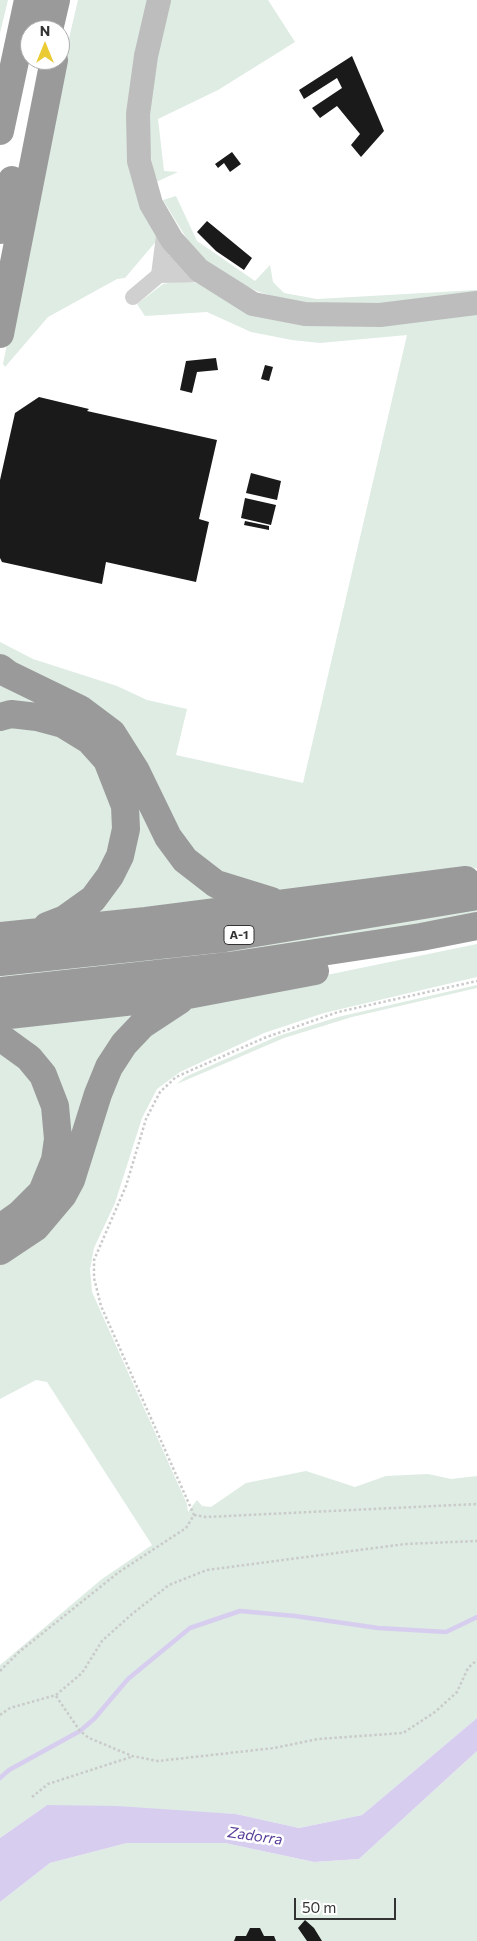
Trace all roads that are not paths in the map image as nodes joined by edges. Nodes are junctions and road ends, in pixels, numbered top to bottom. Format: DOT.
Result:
graph roads {
  1 [pos="18,0"];
  2 [pos="28,0"];
  3 [pos="56,0"];
  4 [pos="64,0"];
  5 [pos="159,0"];
  6 [pos="51,20"];
  7 [pos="61,20"];
  8 [pos="39,70"];
  9 [pos="52,70"];
  10 [pos="0,71"];
  11 [pos="0,131"];
  12 [pos="165,228"];
  13 [pos="0,230"];
  14 [pos="184,254"];
  15 [pos="205,274"];
  16 [pos="159,275"];
  17 [pos="133,297"];
  18 [pos="477,303"];
  19 [pos="0,334"];
  20 [pos="0,668"];
  21 [pos="0,717"];
  22 [pos="477,879"];
  23 [pos="477,896"];
  24 [pos="282,904"];
  25 [pos="477,926"];
  26 [pos="27,933"];
  27 [pos="0,936"];
  28 [pos="422,937"];
  29 [pos="0,962"];
  30 [pos="0,991"];
  31 [pos="188,995"];
  32 [pos="0,1016"];
  33 [pos="0,1037"];
  34 [pos="0,1228"];
  35 [pos="0,1251"];
  1 -- 10 [label="highway"];
  2 -- 11 [label="highway"];
  3 -- 6 [label="highway"];
  4 -- 7 [label="highway"];
  5 -- 12 [label="street"];
  8 -- 13 [label="highway"];
  9 -- 19 [label="highway"];
  12 -- 14 [label="street"];
  12 -- 16 [label="street"];
  14 -- 15 [label="street"];
  14 -- 16 [label="street"];
  15 -- 16 [label="street"];
  15 -- 18 [label="street"];
  16 -- 17 [label="street"];
  20 -- 24 [label="highway"];
  21 -- 26 [label="highway"];
  22 -- 24 [label="highway"];
  23 -- 29 [label="highway, A-1"];
  24 -- 26 [label="highway"];
  25 -- 28 [label="highway, A-1"];
  26 -- 27 [label="highway"];
  28 -- 30 [label="highway, A-1"];
  28 -- 31 [label="highway"];
  31 -- 32 [label="highway"];
  31 -- 35 [label="highway"];
  33 -- 34 [label="highway"];
}
